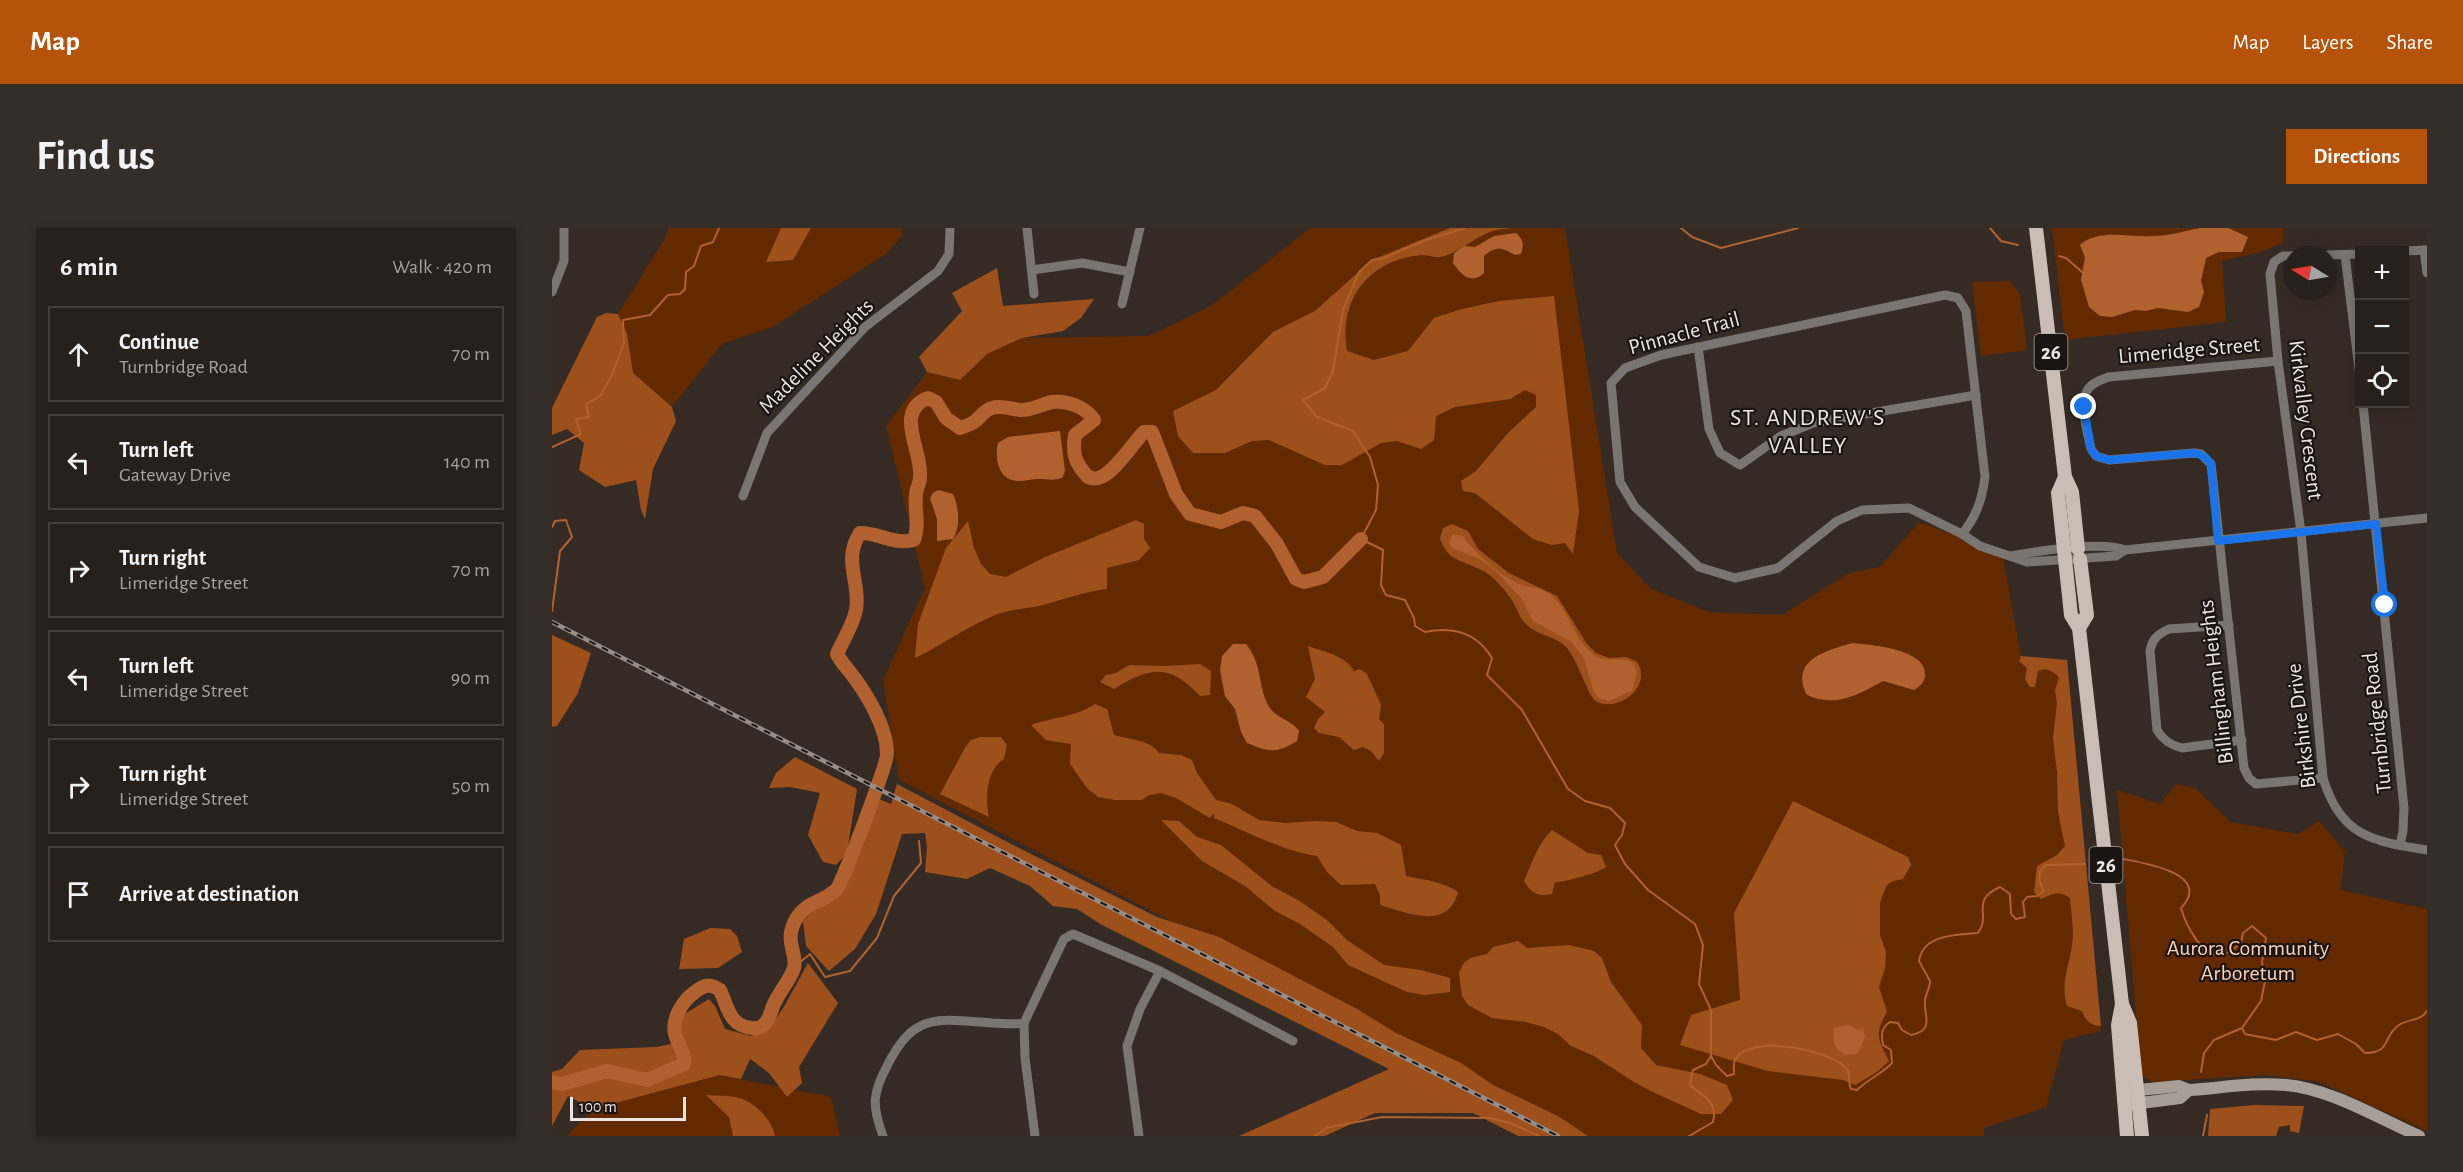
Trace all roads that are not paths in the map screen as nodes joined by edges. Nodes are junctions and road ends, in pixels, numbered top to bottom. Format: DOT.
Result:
graph roads {
  1 [pos="564,228"];
  2 [pos="950,228"];
  3 [pos="1027,228"];
  4 [pos="1140,228"];
  5 [pos="2036,228"];
  6 [pos="2426,250"];
  7 [pos="2409,251"];
  8 [pos="2355,254"];
  9 [pos="2337,255"];
  10 [pos="2345,255"];
  11 [pos="2283,256"];
  12 [pos="1032,270"];
  13 [pos="1130,272"];
  14 [pos="2427,273"];
  15 [pos="552,291"];
  16 [pos="1034,294"];
  17 [pos="1122,304"];
  18 [pos="1698,347"];
  19 [pos="2357,354"];
  20 [pos="2278,361"];
  21 [pos="1976,395"];
  22 [pos="2363,408"];
  23 [pos="2065,477"];
  24 [pos="743,496"];
  25 [pos="2427,518"];
  26 [pos="2376,524"];
  27 [pos="2301,532"];
  28 [pos="1962,534"];
  29 [pos="2218,541"];
  30 [pos="2079,554"];
  31 [pos="2064,555"];
  32 [pos="2229,626"];
  33 [pos="2079,628"];
  34 [pos="2242,740"];
  35 [pos="2323,778"];
  36 [pos="2400,845"];
  37 [pos="2427,850"];
  38 [pos="1160,971"];
  39 [pos="1024,1023"];
  40 [pos="1293,1041"];
  41 [pos="2131,1096"];
  42 [pos="883,1136"];
  43 [pos="1035,1136"];
  44 [pos="1138,1136"];
  45 [pos="2127,1136"];
  46 [pos="2142,1136"];
  47 [pos="2419,1136"];
  1 -- 15 [label="street"];
  2 -- 24 [label="street, Madeline Heights"];
  3 -- 12 [label="street"];
  4 -- 13 [label="street"];
  5 -- 23 [label="main road, 26"];
  6 -- 7 [label="street"];
  6 -- 14 [label="street"];
  8 -- 10 [label="street"];
  9 -- 10 [label="street"];
  10 -- 19 [label="street"];
  11 -- 20 [label="street, Kirkvalley Crescent"];
  12 -- 13 [label="street"];
  12 -- 16 [label="street"];
  13 -- 17 [label="street"];
  18 -- 21 [label="street, Pinnacle Trail"];
  18 -- 21 [label="street"];
  18 -- 28 [label="street, Pinnacle Trail"];
  20 -- 27 [label="street, Kirkvalley Crescent"];
  20 -- 29 [label="street, Limeridge Street"];
  21 -- 28 [label="street, Pinnacle Trail"];
  22 -- 26 [label="street, Turnbridge Road"];
  23 -- 30 [label="main road, 26"];
  23 -- 31 [label="main road, 26"];
  25 -- 26 [label="street, Pinnacle Trail"];
  26 -- 27 [label="street, Pinnacle Trail"];
  26 -- 36 [label="street, Turnbridge Road"];
  27 -- 29 [label="street, Pinnacle Trail"];
  27 -- 35 [label="street, Birkshire Drive"];
  28 -- 31 [label="street, Pinnacle Trail"];
  29 -- 30 [label="street, Pinnacle Trail"];
  29 -- 32 [label="street, Billingham Heights"];
  30 -- 31 [label="street, Pinnacle Trail"];
  30 -- 33 [label="main road, 26"];
  31 -- 33 [label="main road, 26"];
  32 -- 34 [label="street, Billingham Heights"];
  32 -- 34 [label="street"];
  33 -- 41 [label="main road, 26"];
  34 -- 35 [label="street, Billingham Heights"];
  35 -- 36 [label="street, Birkshire Drive"];
  36 -- 37 [label="street, Birkshire Drive"];
  38 -- 39 [label="street"];
  38 -- 40 [label="street"];
  38 -- 44 [label="street"];
  39 -- 42 [label="street"];
  39 -- 43 [label="street"];
  41 -- 45 [label="main road, 26"];
  41 -- 46 [label="main road, 26"];
  41 -- 47 [label="main road"];
}
